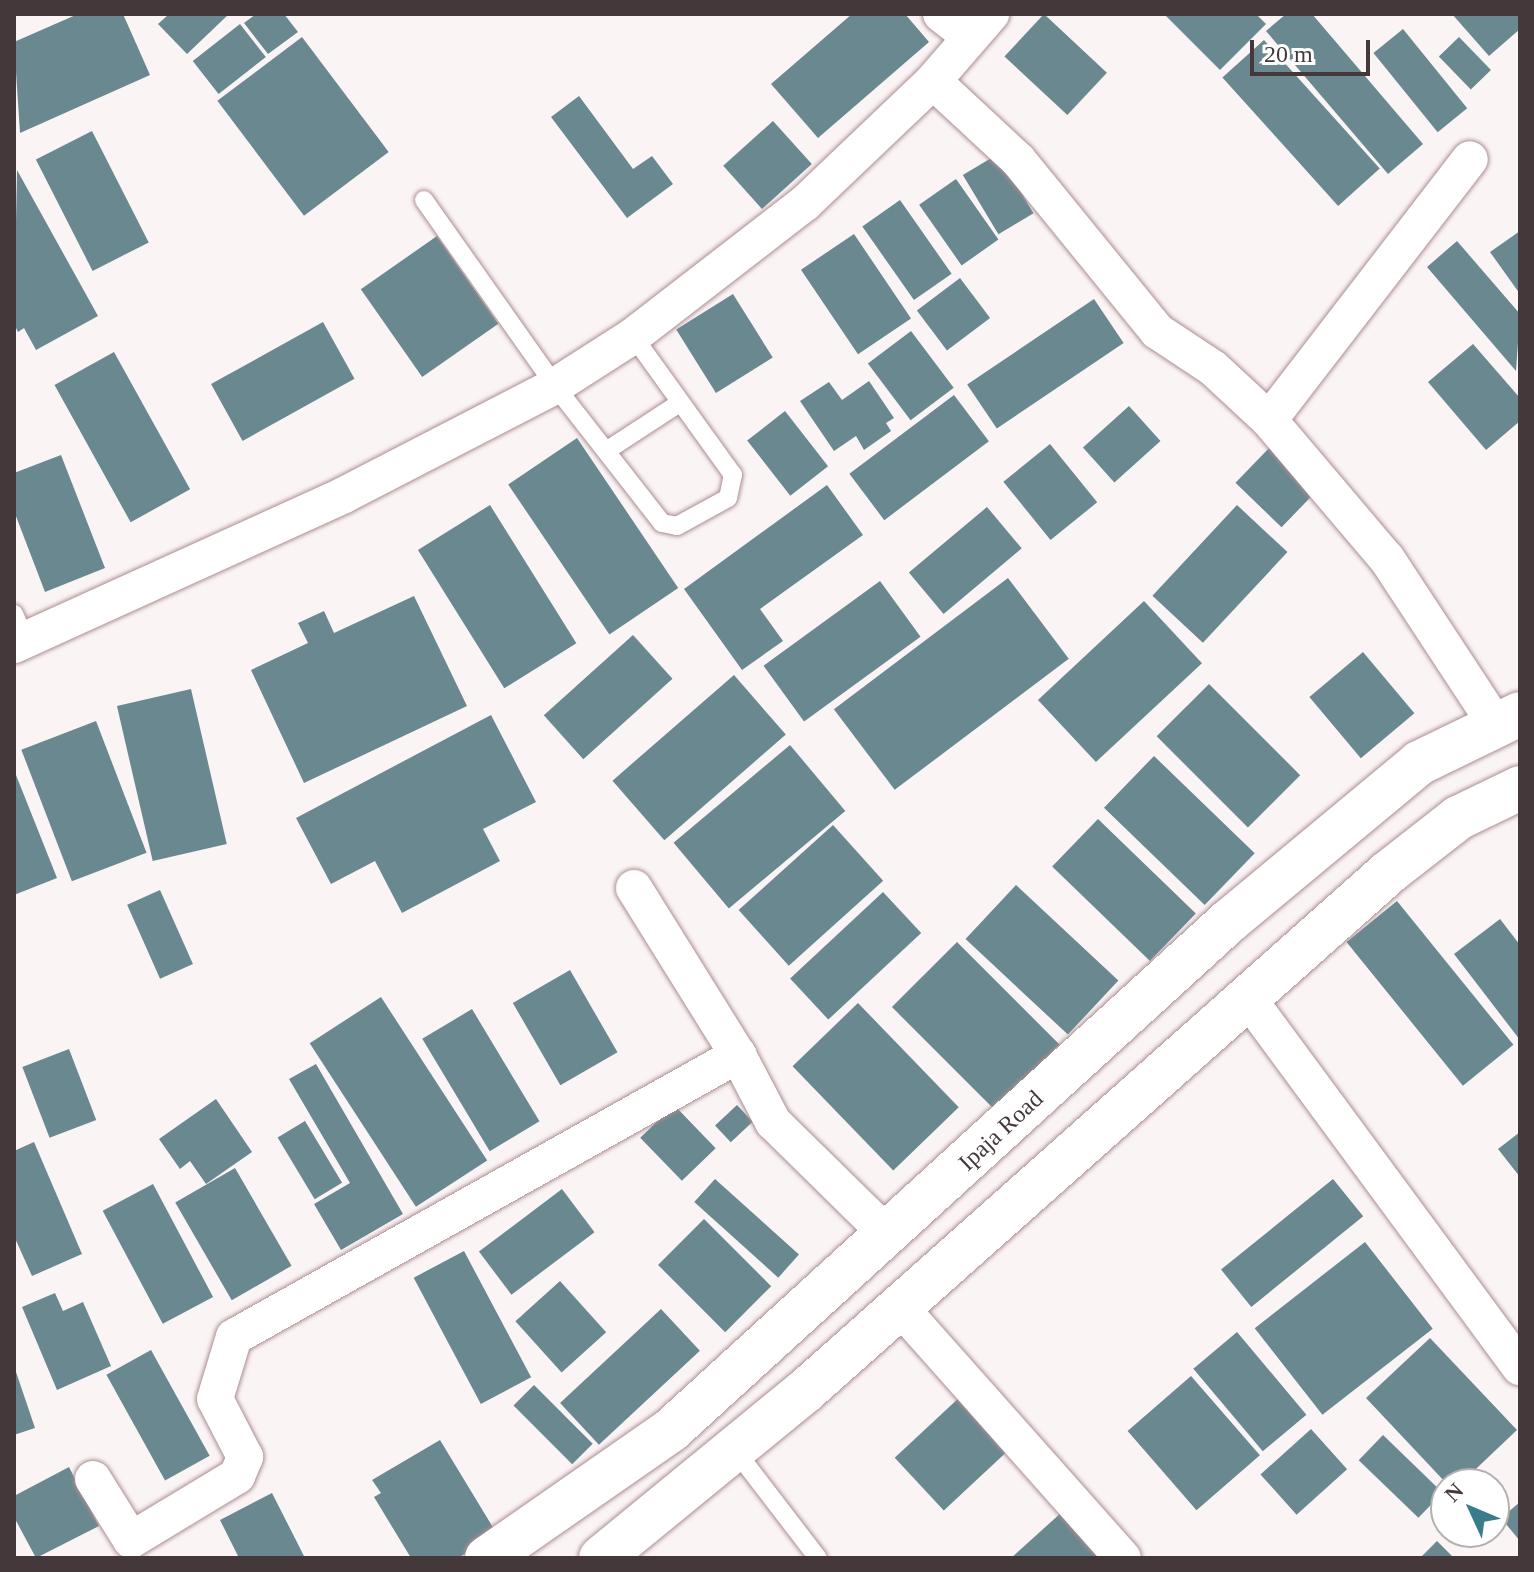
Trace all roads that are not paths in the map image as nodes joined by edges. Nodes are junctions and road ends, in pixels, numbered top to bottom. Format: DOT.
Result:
graph roads {
  1 [pos="941,14"];
  2 [pos="980,25"];
  3 [pos="933,81"];
  4 [pos="1470,159"];
  5 [pos="424,200"];
  6 [pos="633,336"];
  7 [pos="555,386"];
  8 [pos="678,404"];
  9 [pos="1269,420"];
  10 [pos="606,451"];
  11 [pos="18,632"];
  12 [pos="1508,720"];
  13 [pos="1520,788"];
  14 [pos="634,888"];
  15 [pos="1247,997"];
  16 [pos="738,1055"];
  17 [pos="888,1235"];
  18 [pos="899,1306"];
  19 [pos="1520,1367"];
  20 [pos="735,1450"];
  21 [pos="93,1479"];
  22 [pos="487,1558"];
  23 [pos="601,1558"];
  24 [pos="818,1558"];
  25 [pos="1123,1558"];
  1 -- 2 [label="street"];
  2 -- 3 [label="street"];
  3 -- 6 [label="street"];
  3 -- 9 [label="street"];
  4 -- 9 [label="street"];
  5 -- 7 [label="lane"];
  6 -- 7 [label="street"];
  6 -- 8 [label="lane"];
  7 -- 10 [label="lane"];
  7 -- 11 [label="street"];
  8 -- 10 [label="lane"];
  8 -- 10 [label="lane"];
  9 -- 12 [label="street"];
  12 -- 17 [label="main road, Ipaja Road"];
  13 -- 15 [label="main road"];
  14 -- 16 [label="street"];
  15 -- 18 [label="main road"];
  15 -- 19 [label="street"];
  16 -- 17 [label="street"];
  16 -- 21 [label="street"];
  17 -- 22 [label="main road, Ipaja Road"];
  18 -- 20 [label="main road"];
  18 -- 25 [label="street"];
  20 -- 23 [label="main road"];
  20 -- 24 [label="lane"];
}
